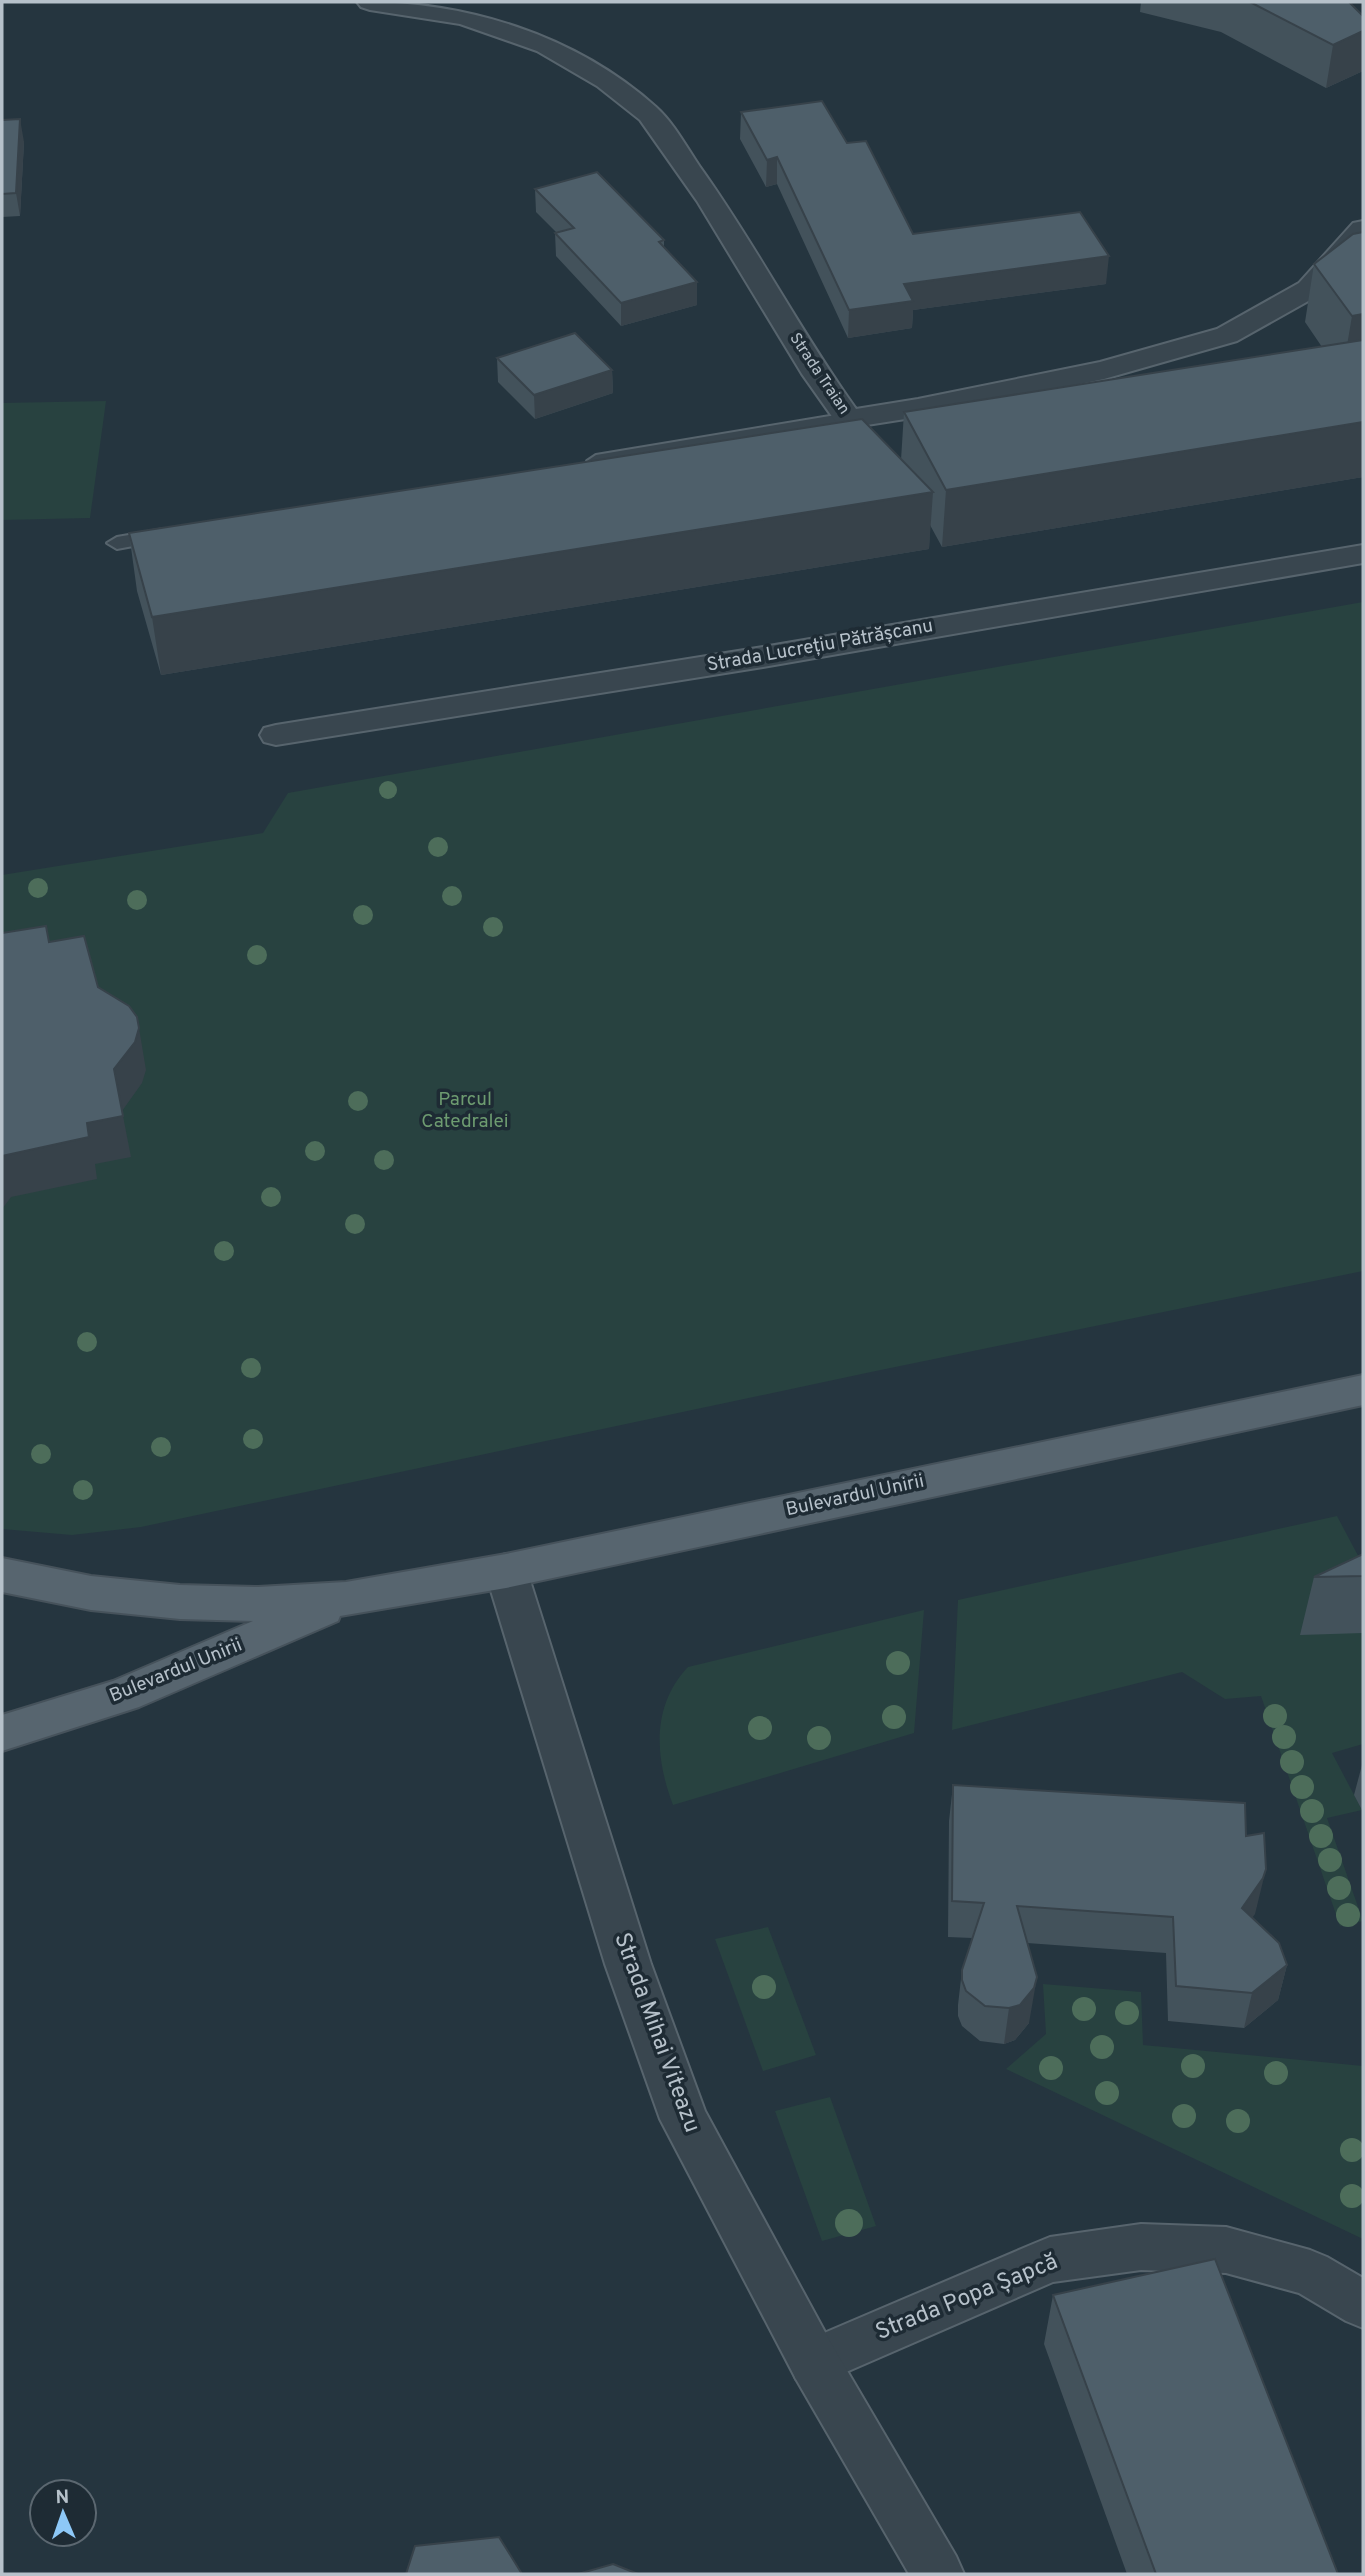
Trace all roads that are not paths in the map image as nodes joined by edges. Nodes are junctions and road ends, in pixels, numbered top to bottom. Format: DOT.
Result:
graph roads {
  1 [pos="370,2"];
  2 [pos="470,9"];
  3 [pos="1363,229"];
  4 [pos="848,419"];
  5 [pos="578,464"];
  6 [pos="185,531"];
  7 [pos="117,543"];
  8 [pos="1363,554"];
  9 [pos="276,735"];
  10 [pos="1363,1390"];
  11 [pos="506,1571"];
  12 [pos="2,1575"];
  13 [pos="346,1600"];
  14 [pos="2,1733"];
  15 [pos="1363,2305"];
  16 [pos="814,2362"];
  17 [pos="938,2574"];
  1 -- 2 [label="street, Strada Traian"];
  2 -- 4 [label="street, Strada Traian"];
  3 -- 4 [label="street, Strada Traian"];
  4 -- 5 [label="lane"];
  6 -- 7 [label="lane"];
  8 -- 9 [label="street, Strada Lucrețiu Pătrășcanu"];
  10 -- 11 [label="main road, Bulevardul Unirii"];
  11 -- 13 [label="main road, Bulevardul Unirii"];
  11 -- 16 [label="street, Strada Mihai Viteazu"];
  12 -- 13 [label="main road, Bulevardul Unirii"];
  13 -- 14 [label="main road, Bulevardul Unirii"];
  15 -- 16 [label="street, Strada Popa Șapcă"];
  16 -- 17 [label="street, Strada Mihai Viteazu"];
}
